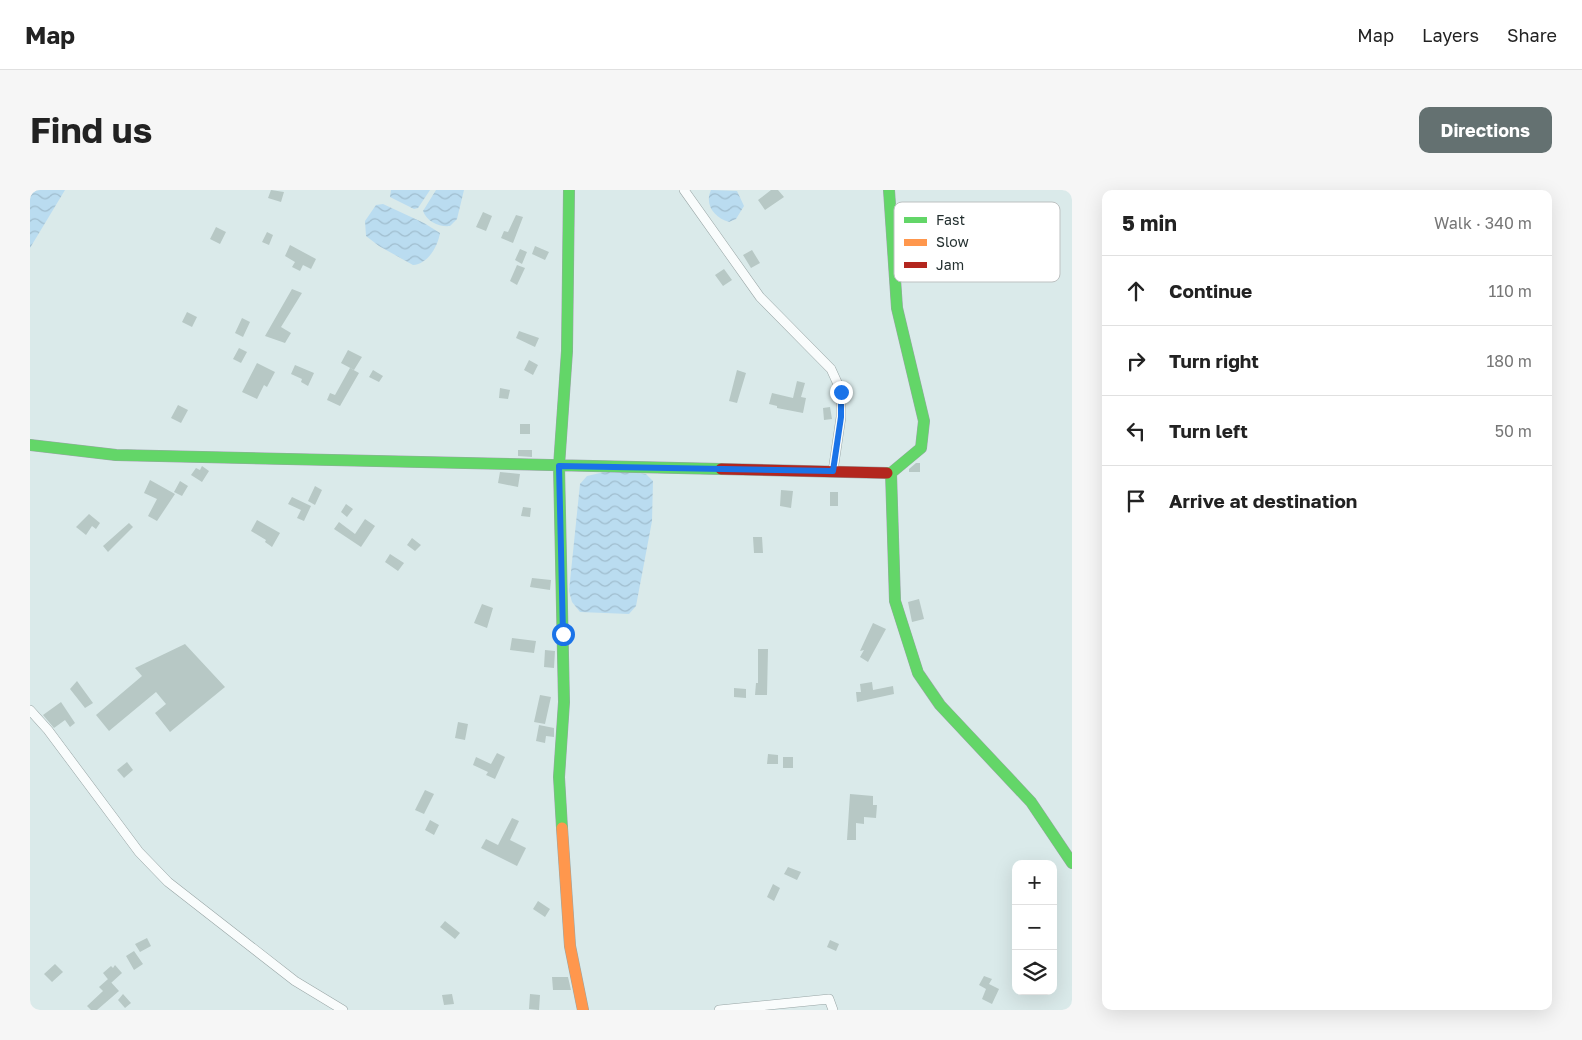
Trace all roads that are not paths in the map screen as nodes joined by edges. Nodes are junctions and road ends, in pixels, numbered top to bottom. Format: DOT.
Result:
graph roads {
  1 [pos="569,190"];
  2 [pos="684,190"];
  3 [pos="888,190"];
  4 [pos="894,261"];
  5 [pos="896,282"];
  6 [pos="30,445"];
  7 [pos="559,466"];
  8 [pos="833,471"];
  9 [pos="891,472"];
  10 [pos="30,710"];
  11 [pos="1072,863"];
  12 [pos="343,1010"];
  13 [pos="583,1010"];
  14 [pos="719,1010"];
  15 [pos="833,1010"];
  1 -- 7 [label="street"];
  2 -- 8 [label="street"];
  3 -- 4 [label="street"];
  5 -- 9 [label="street"];
  6 -- 7 [label="street"];
  7 -- 8 [label="street"];
  7 -- 13 [label="street"];
  8 -- 9 [label="street"];
  9 -- 11 [label="street"];
  10 -- 12 [label="street"];
  14 -- 15 [label="street"];
}
